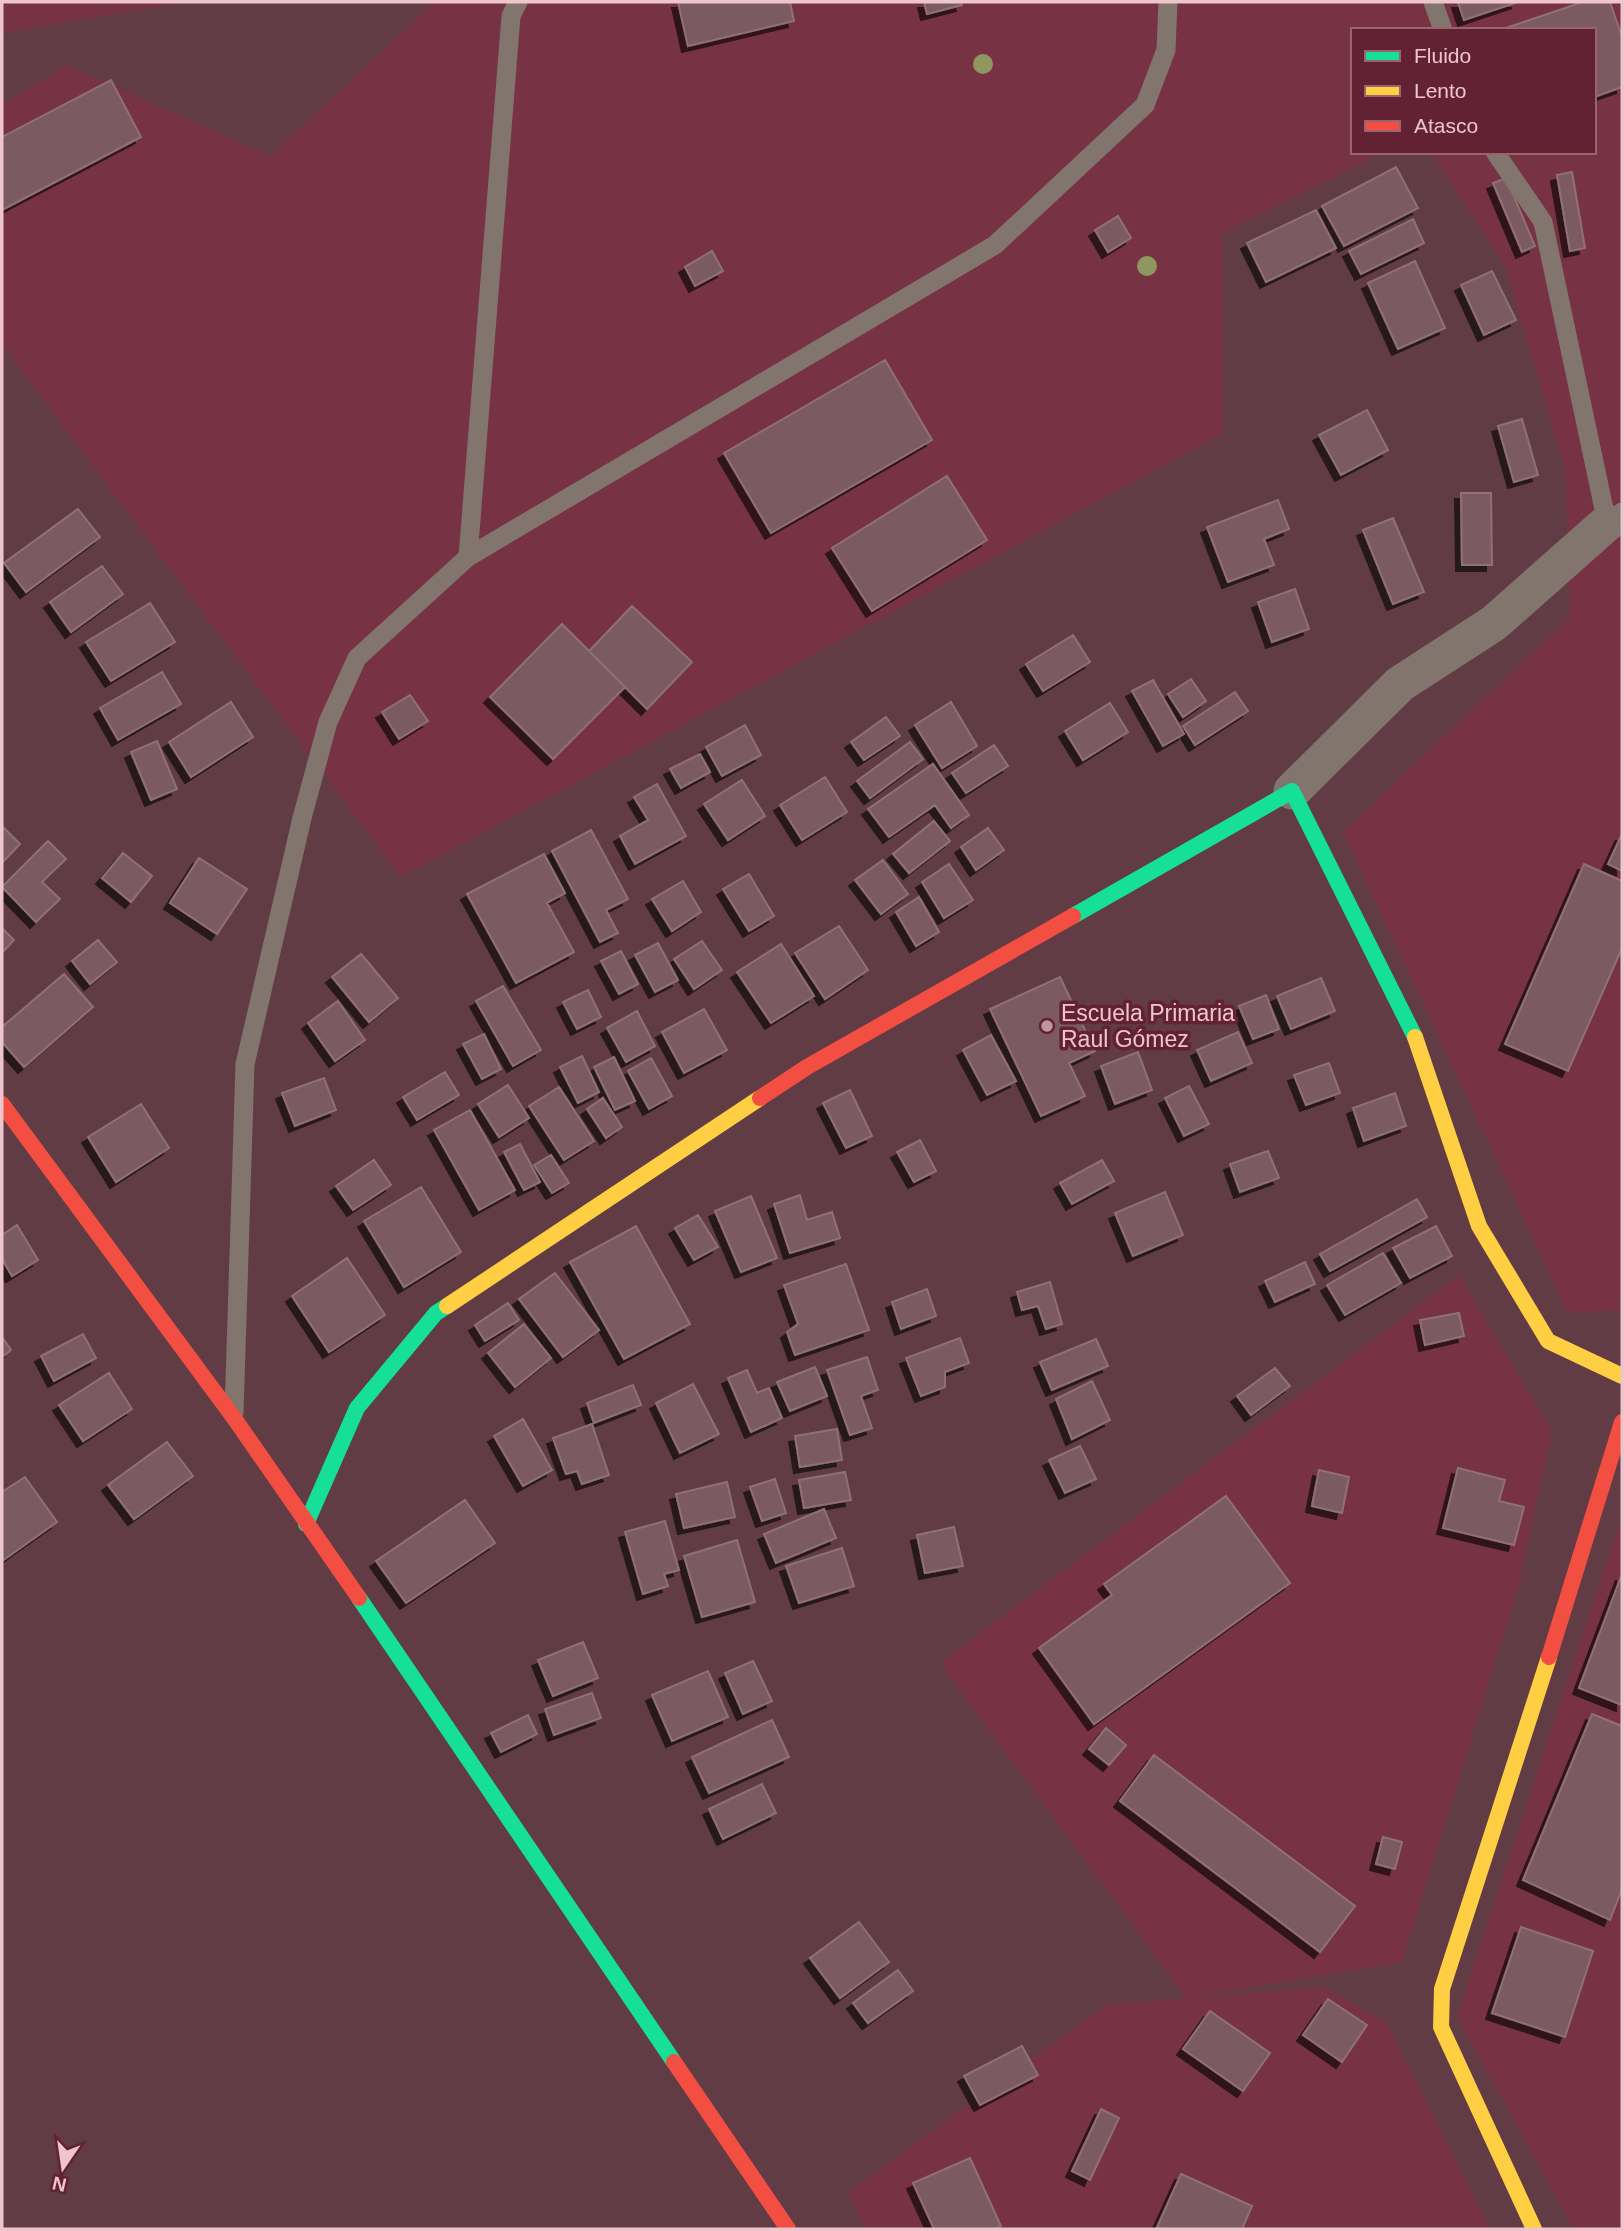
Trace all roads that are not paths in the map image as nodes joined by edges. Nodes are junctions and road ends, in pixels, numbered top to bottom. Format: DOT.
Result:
graph roads {
  1 [pos="518,2"];
  2 [pos="1168,2"];
  3 [pos="1433,2"];
  4 [pos="1442,28"];
  5 [pos="1496,154"];
  6 [pos="1614,517"];
  7 [pos="468,557"];
  8 [pos="1292,791"];
  9 [pos="2,1104"];
  10 [pos="1622,1376"];
  11 [pos="234,1418"];
  12 [pos="1622,1422"];
  13 [pos="306,1524"];
  14 [pos="788,2229"];
  15 [pos="1534,2229"];
  1 -- 7 [label="lane"];
  2 -- 7 [label="lane"];
  3 -- 4 [label="lane"];
  5 -- 6 [label="lane"];
  6 -- 8 [label="street"];
  7 -- 11 [label="lane"];
  8 -- 10 [label="street"];
  8 -- 13 [label="street"];
  9 -- 11 [label="street"];
  11 -- 13 [label="street"];
  12 -- 15 [label="street"];
  13 -- 14 [label="street"];
}
